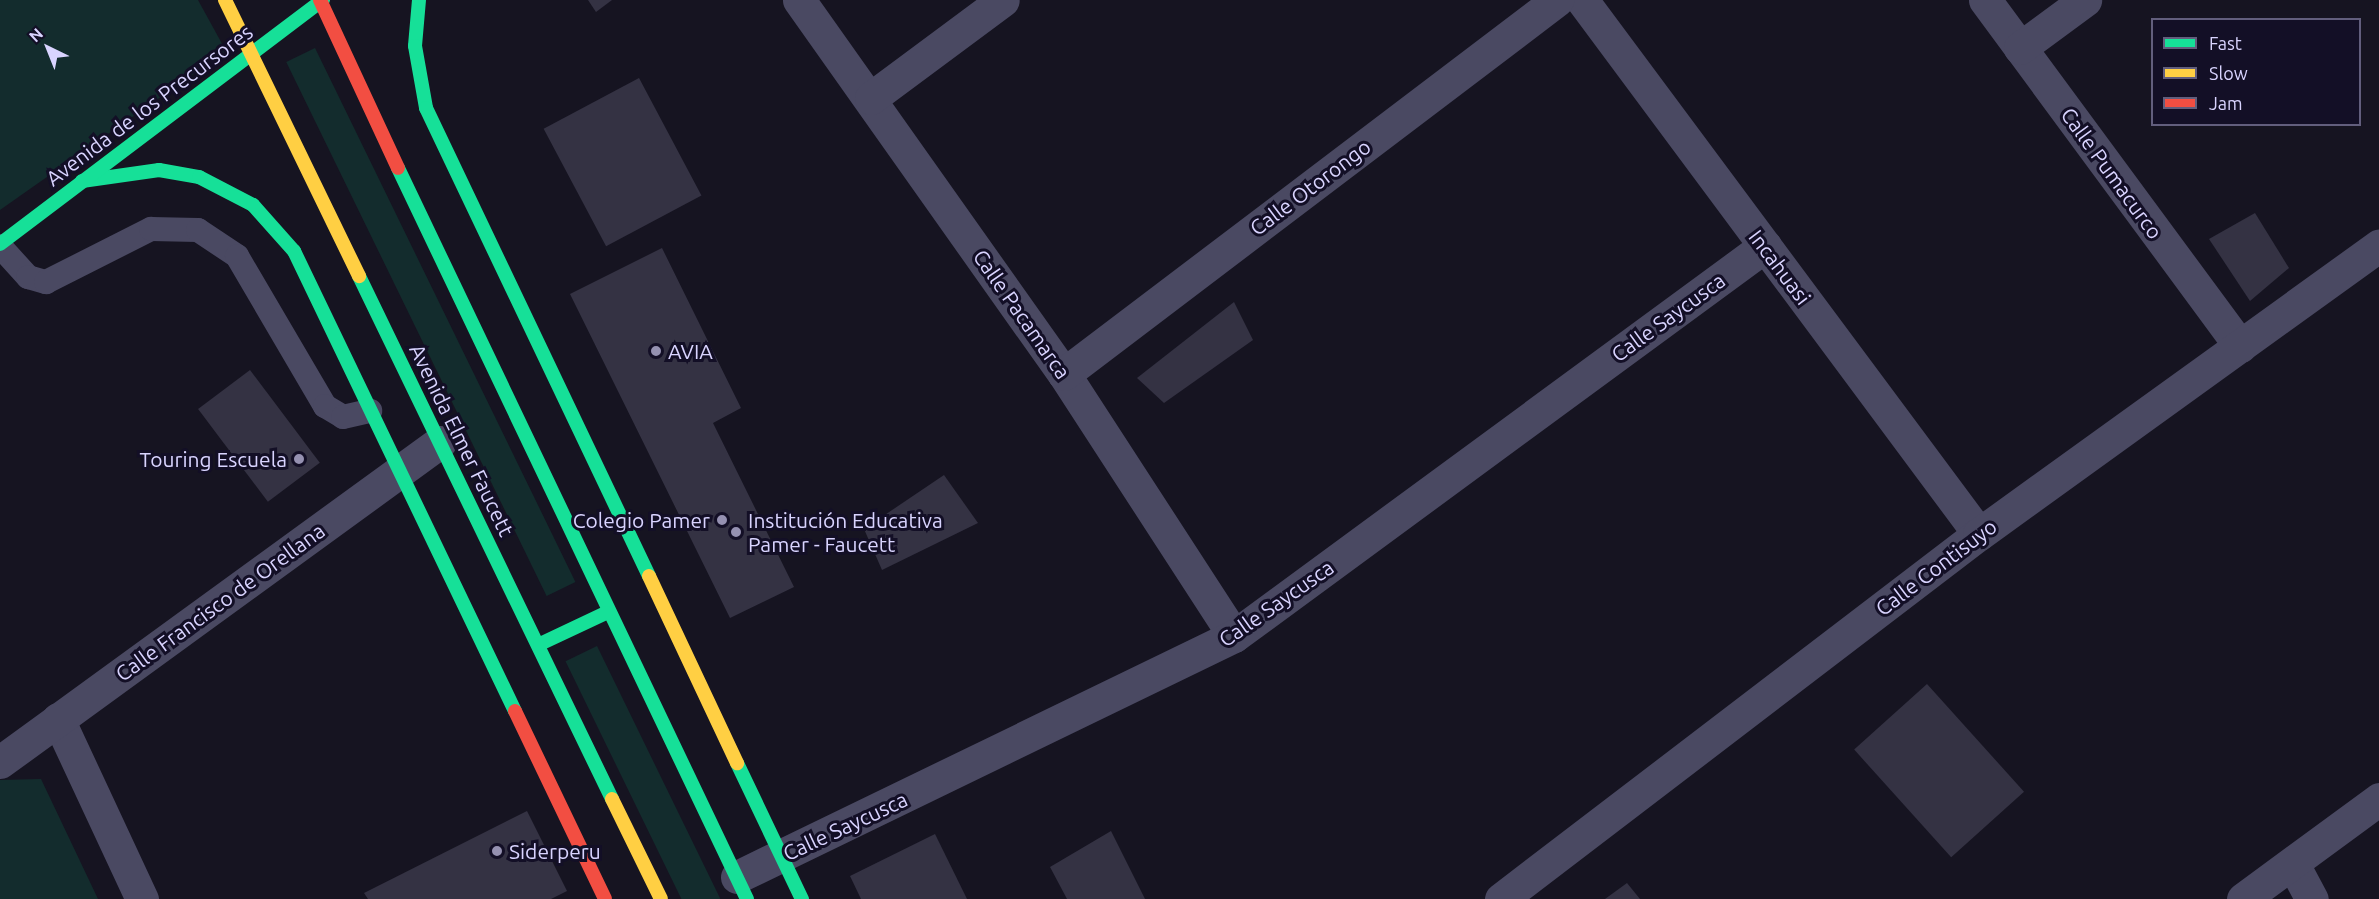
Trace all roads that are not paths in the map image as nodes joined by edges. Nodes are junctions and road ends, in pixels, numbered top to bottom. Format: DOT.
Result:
graph roads {
  1 [pos="225,0"];
  2 [pos="419,0"];
  3 [pos="799,0"];
  4 [pos="1003,0"];
  5 [pos="1557,0"];
  6 [pos="1582,0"];
  7 [pos="1985,0"];
  8 [pos="2085,0"];
  9 [pos="321,1"];
  10 [pos="2020,48"];
  11 [pos="251,54"];
  12 [pos="871,98"];
  13 [pos="82,181"];
  14 [pos="0,245"];
  15 [pos="1765,246"];
  16 [pos="2379,246"];
  17 [pos="2240,346"];
  18 [pos="1064,374"];
  19 [pos="370,411"];
  20 [pos="440,442"];
  21 [pos="398,472"];
  22 [pos="1979,534"];
  23 [pos="606,612"];
  24 [pos="1234,636"];
  25 [pos="540,644"];
  26 [pos="58,719"];
  27 [pos="0,762"];
  28 [pos="2379,799"];
  29 [pos="782,856"];
  30 [pos="2293,864"];
  31 [pos="742,888"];
  32 [pos="142,899"];
  33 [pos="605,899"];
  34 [pos="661,899"];
  35 [pos="802,899"];
  36 [pos="1501,899"];
  37 [pos="2243,899"];
  38 [pos="2312,899"];
  1 -- 11 [label="main road, Avenida Elmer Faucett"];
  2 -- 29 [label="main road"];
  3 -- 12 [label="street, Calle Pacamarca"];
  4 -- 12 [label="street"];
  5 -- 18 [label="street, Calle Otorongo"];
  6 -- 15 [label="street, Incahuasi"];
  7 -- 10 [label="street, Calle Pumacurco"];
  8 -- 10 [label="street"];
  9 -- 11 [label="main road, Avenida de los Precursores"];
  9 -- 23 [label="main road"];
  10 -- 17 [label="street, Calle Pumacurco"];
  11 -- 13 [label="main road, Avenida de los Precursores"];
  11 -- 20 [label="main road, Avenida Elmer Faucett"];
  12 -- 18 [label="street, Calle Pacamarca"];
  13 -- 14 [label="main road, Avenida de los Precursores"];
  13 -- 19 [label="main road"];
  14 -- 19 [label="lane"];
  15 -- 22 [label="street, Incahuasi"];
  15 -- 24 [label="street, Calle Saycusca"];
  16 -- 17 [label="street, Calle Contisuyo"];
  17 -- 22 [label="street, Calle Contisuyo"];
  18 -- 24 [label="street, Calle Pacamarca"];
  19 -- 21 [label="main road"];
  20 -- 21 [label="street, Calle Francisco de Orellana"];
  20 -- 25 [label="main road, Avenida Elmer Faucett"];
  21 -- 26 [label="street, Calle Francisco de Orellana"];
  21 -- 33 [label="main road"];
  22 -- 36 [label="street, Calle Contisuyo"];
  23 -- 25 [label="main road"];
  23 -- 31 [label="main road"];
  24 -- 29 [label="street, Calle Saycusca"];
  25 -- 34 [label="main road, Avenida Elmer Faucett"];
  26 -- 27 [label="street, Calle Francisco de Orellana"];
  26 -- 32 [label="street"];
  28 -- 30 [label="street"];
  29 -- 31 [label="street, Calle Saycusca"];
  29 -- 35 [label="main road"];
  30 -- 37 [label="street"];
  30 -- 38 [label="street"];
}
